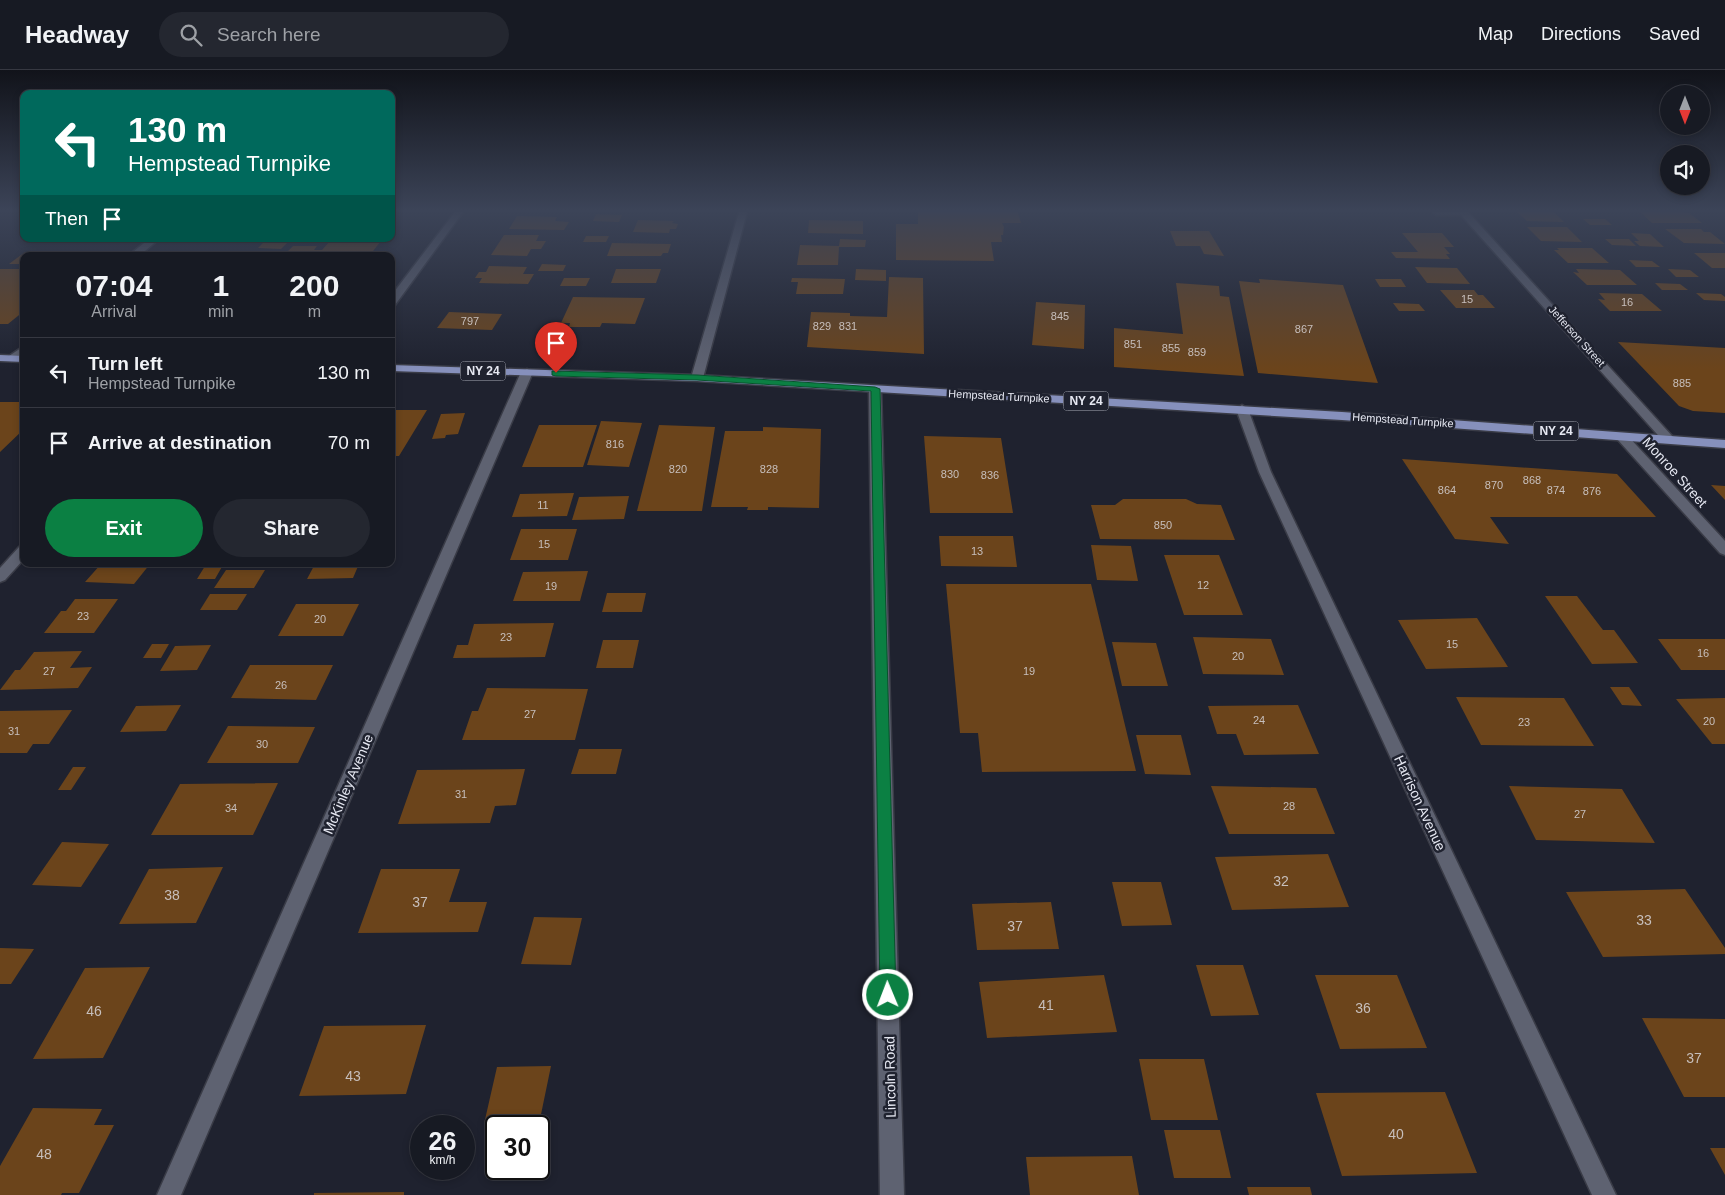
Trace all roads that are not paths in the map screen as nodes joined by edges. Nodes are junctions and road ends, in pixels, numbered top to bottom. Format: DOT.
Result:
graph roads {
  1 [pos="420,264"];
  2 [pos="728,264"];
  3 [pos="1511,264"];
  4 [pos="395,298"];
  5 [pos="0,358"];
  6 [pos="18,358"];
  7 [pos="395,368"];
  8 [pos="527,372"];
  9 [pos="697,378"];
  10 [pos="875,389"];
  11 [pos="1242,410"];
  12 [pos="1622,437"];
  13 [pos="1670,440"];
  14 [pos="1725,444"];
  15 [pos="1725,550"];
  16 [pos="20,554"];
  17 [pos="0,577"];
  18 [pos="169,1195"];
  19 [pos="892,1195"];
  20 [pos="1604,1195"];
  1 -- 4 [label="street"];
  2 -- 9 [label="street"];
  3 -- 13 [label="street, Jefferson Street"];
  5 -- 6 [label="main road"];
  7 -- 8 [label="main road, Hempstead Turnpike / NY 24"];
  8 -- 9 [label="main road, Hempstead Turnpike / NY 24"];
  8 -- 18 [label="street, McKinley Avenue"];
  9 -- 10 [label="main road, Hempstead Turnpike / NY 24"];
  10 -- 11 [label="main road, Hempstead Turnpike / NY 24"];
  10 -- 19 [label="street, Lincoln Road"];
  11 -- 12 [label="main road, Hempstead Turnpike / NY 24"];
  11 -- 20 [label="street, Harrison Avenue"];
  12 -- 13 [label="main road, Hempstead Turnpike / NY 24"];
  12 -- 15 [label="street, Monroe Street"];
  13 -- 14 [label="main road, Hempstead Turnpike / NY 24"];
  16 -- 17 [label="street"];
}
